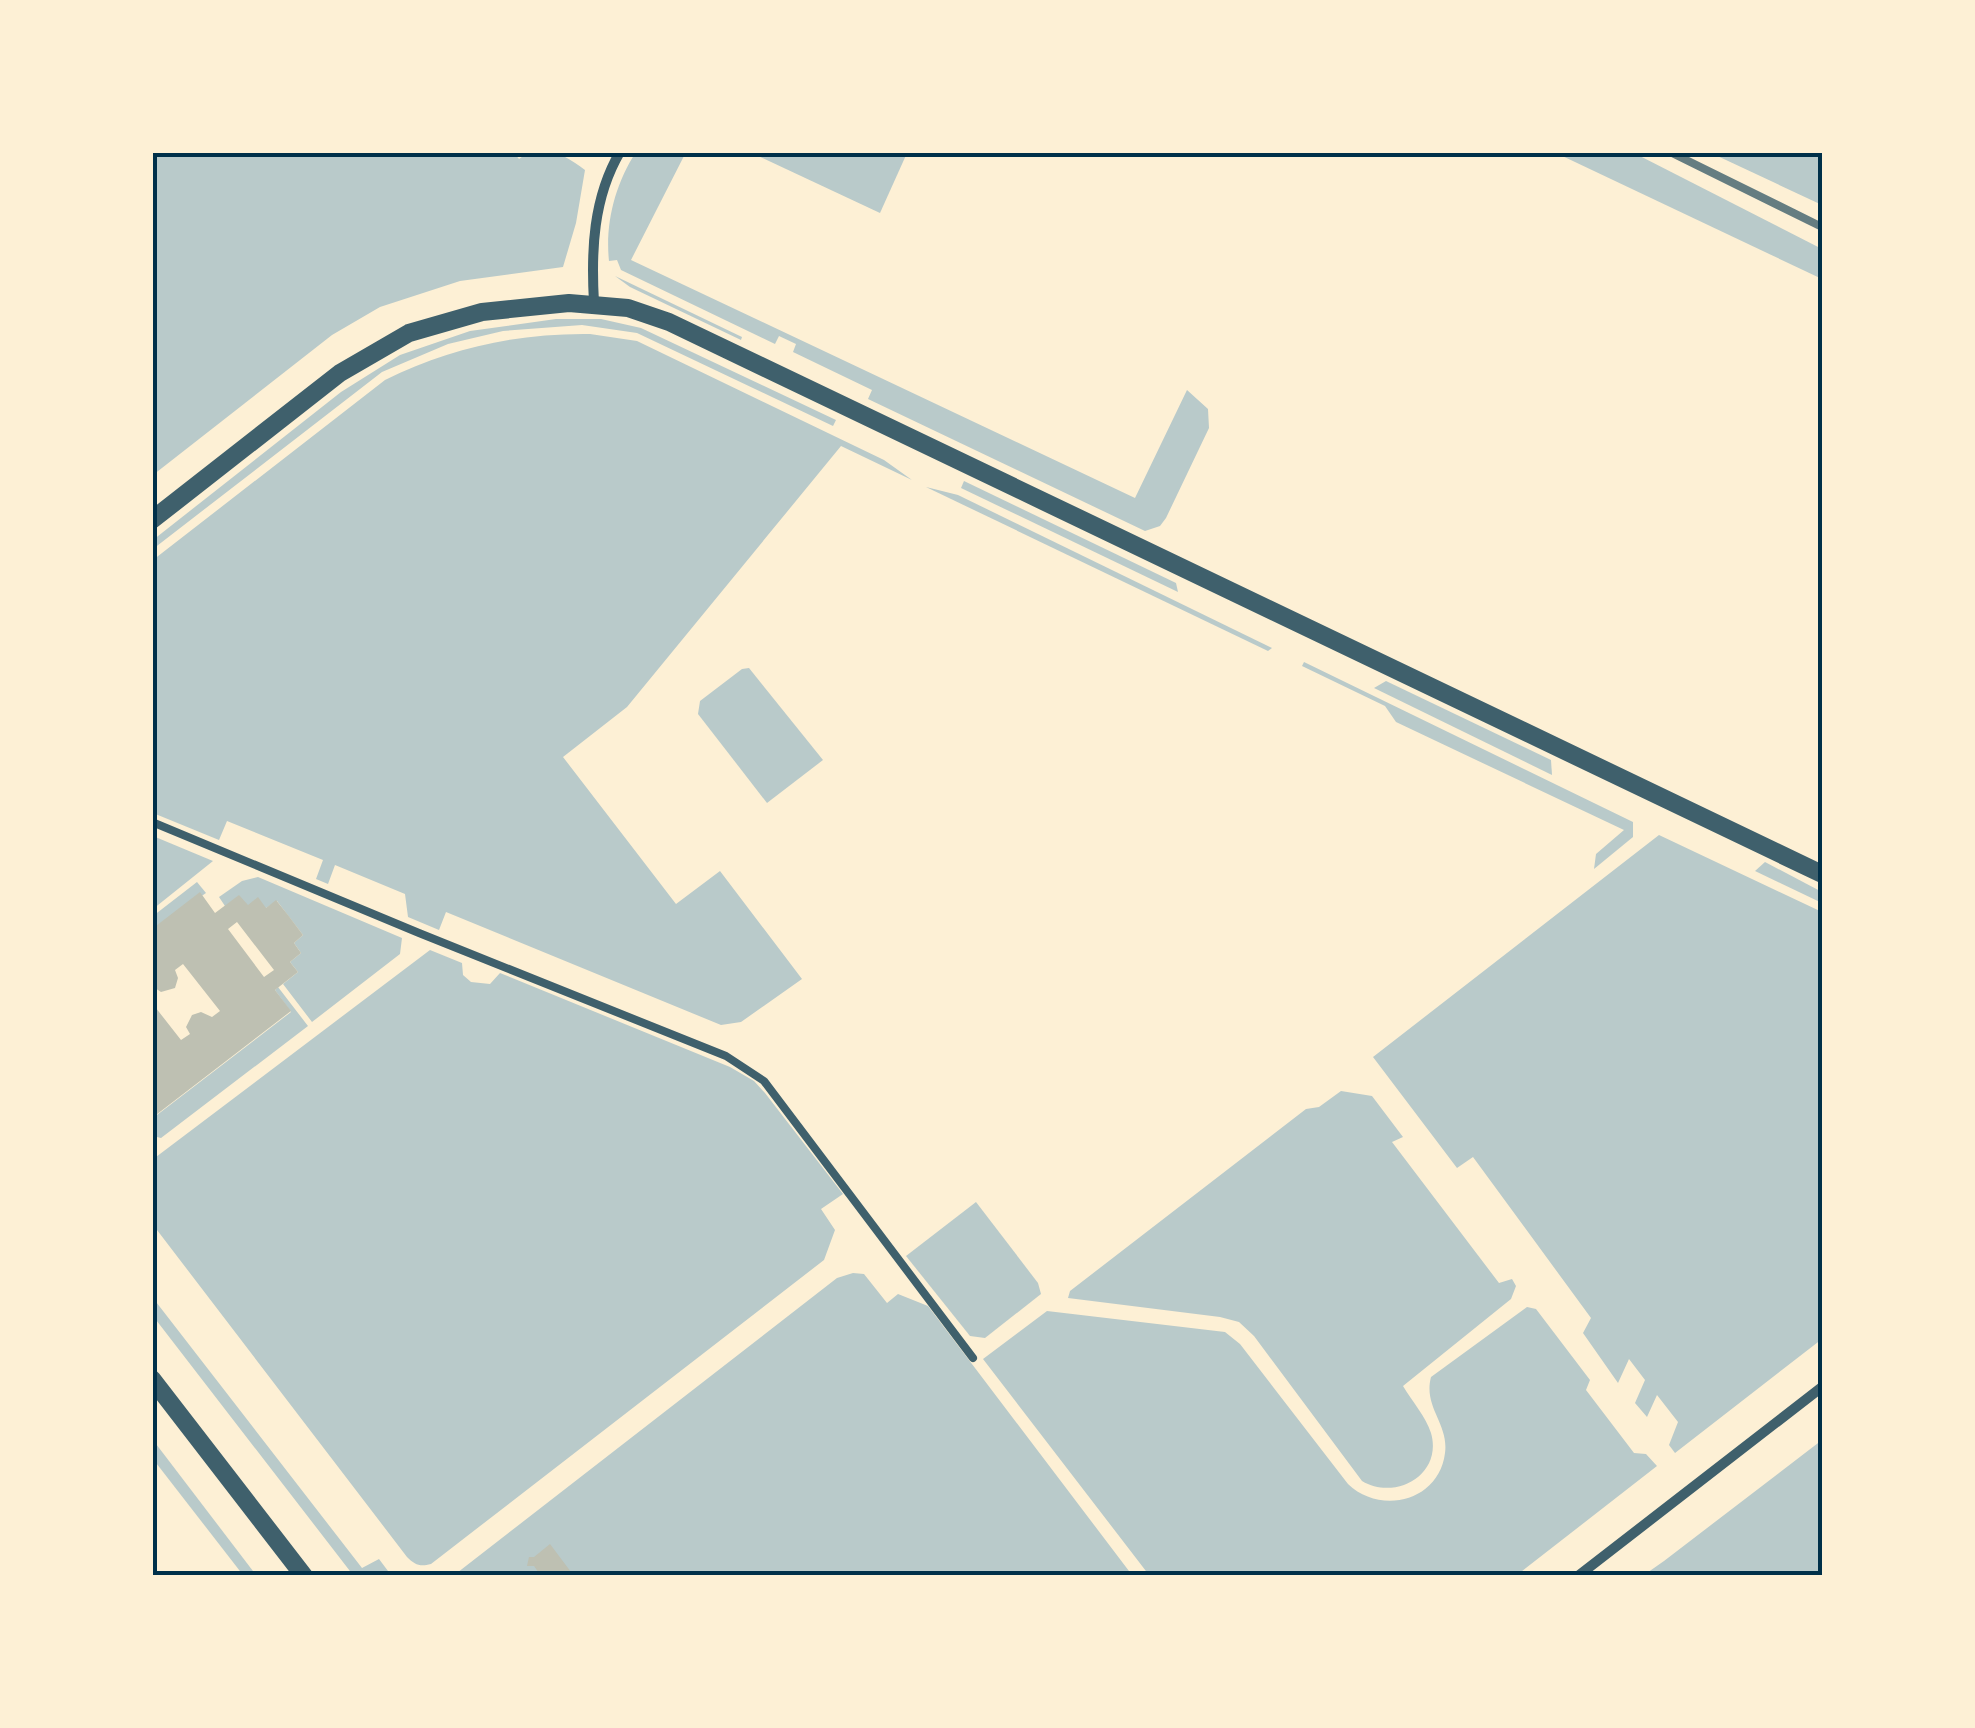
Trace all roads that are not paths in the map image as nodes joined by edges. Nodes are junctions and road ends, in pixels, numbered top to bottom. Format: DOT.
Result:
graph roads {
  1 [pos="620,152"];
  2 [pos="594,303"];
  3 [pos="152,520"];
  4 [pos="152,822"];
  5 [pos="1822,874"];
  6 [pos="973,1358"];
  7 [pos="152,1379"];
  8 [pos="1822,1387"];
  9 [pos="304,1576"];
  10 [pos="1578,1576"];
  1 -- 2 [label="street"];
  2 -- 3 [label="street"];
  2 -- 5 [label="street"];
  4 -- 6 [label="lane"];
  7 -- 9 [label="street"];
  8 -- 10 [label="street"];
}
